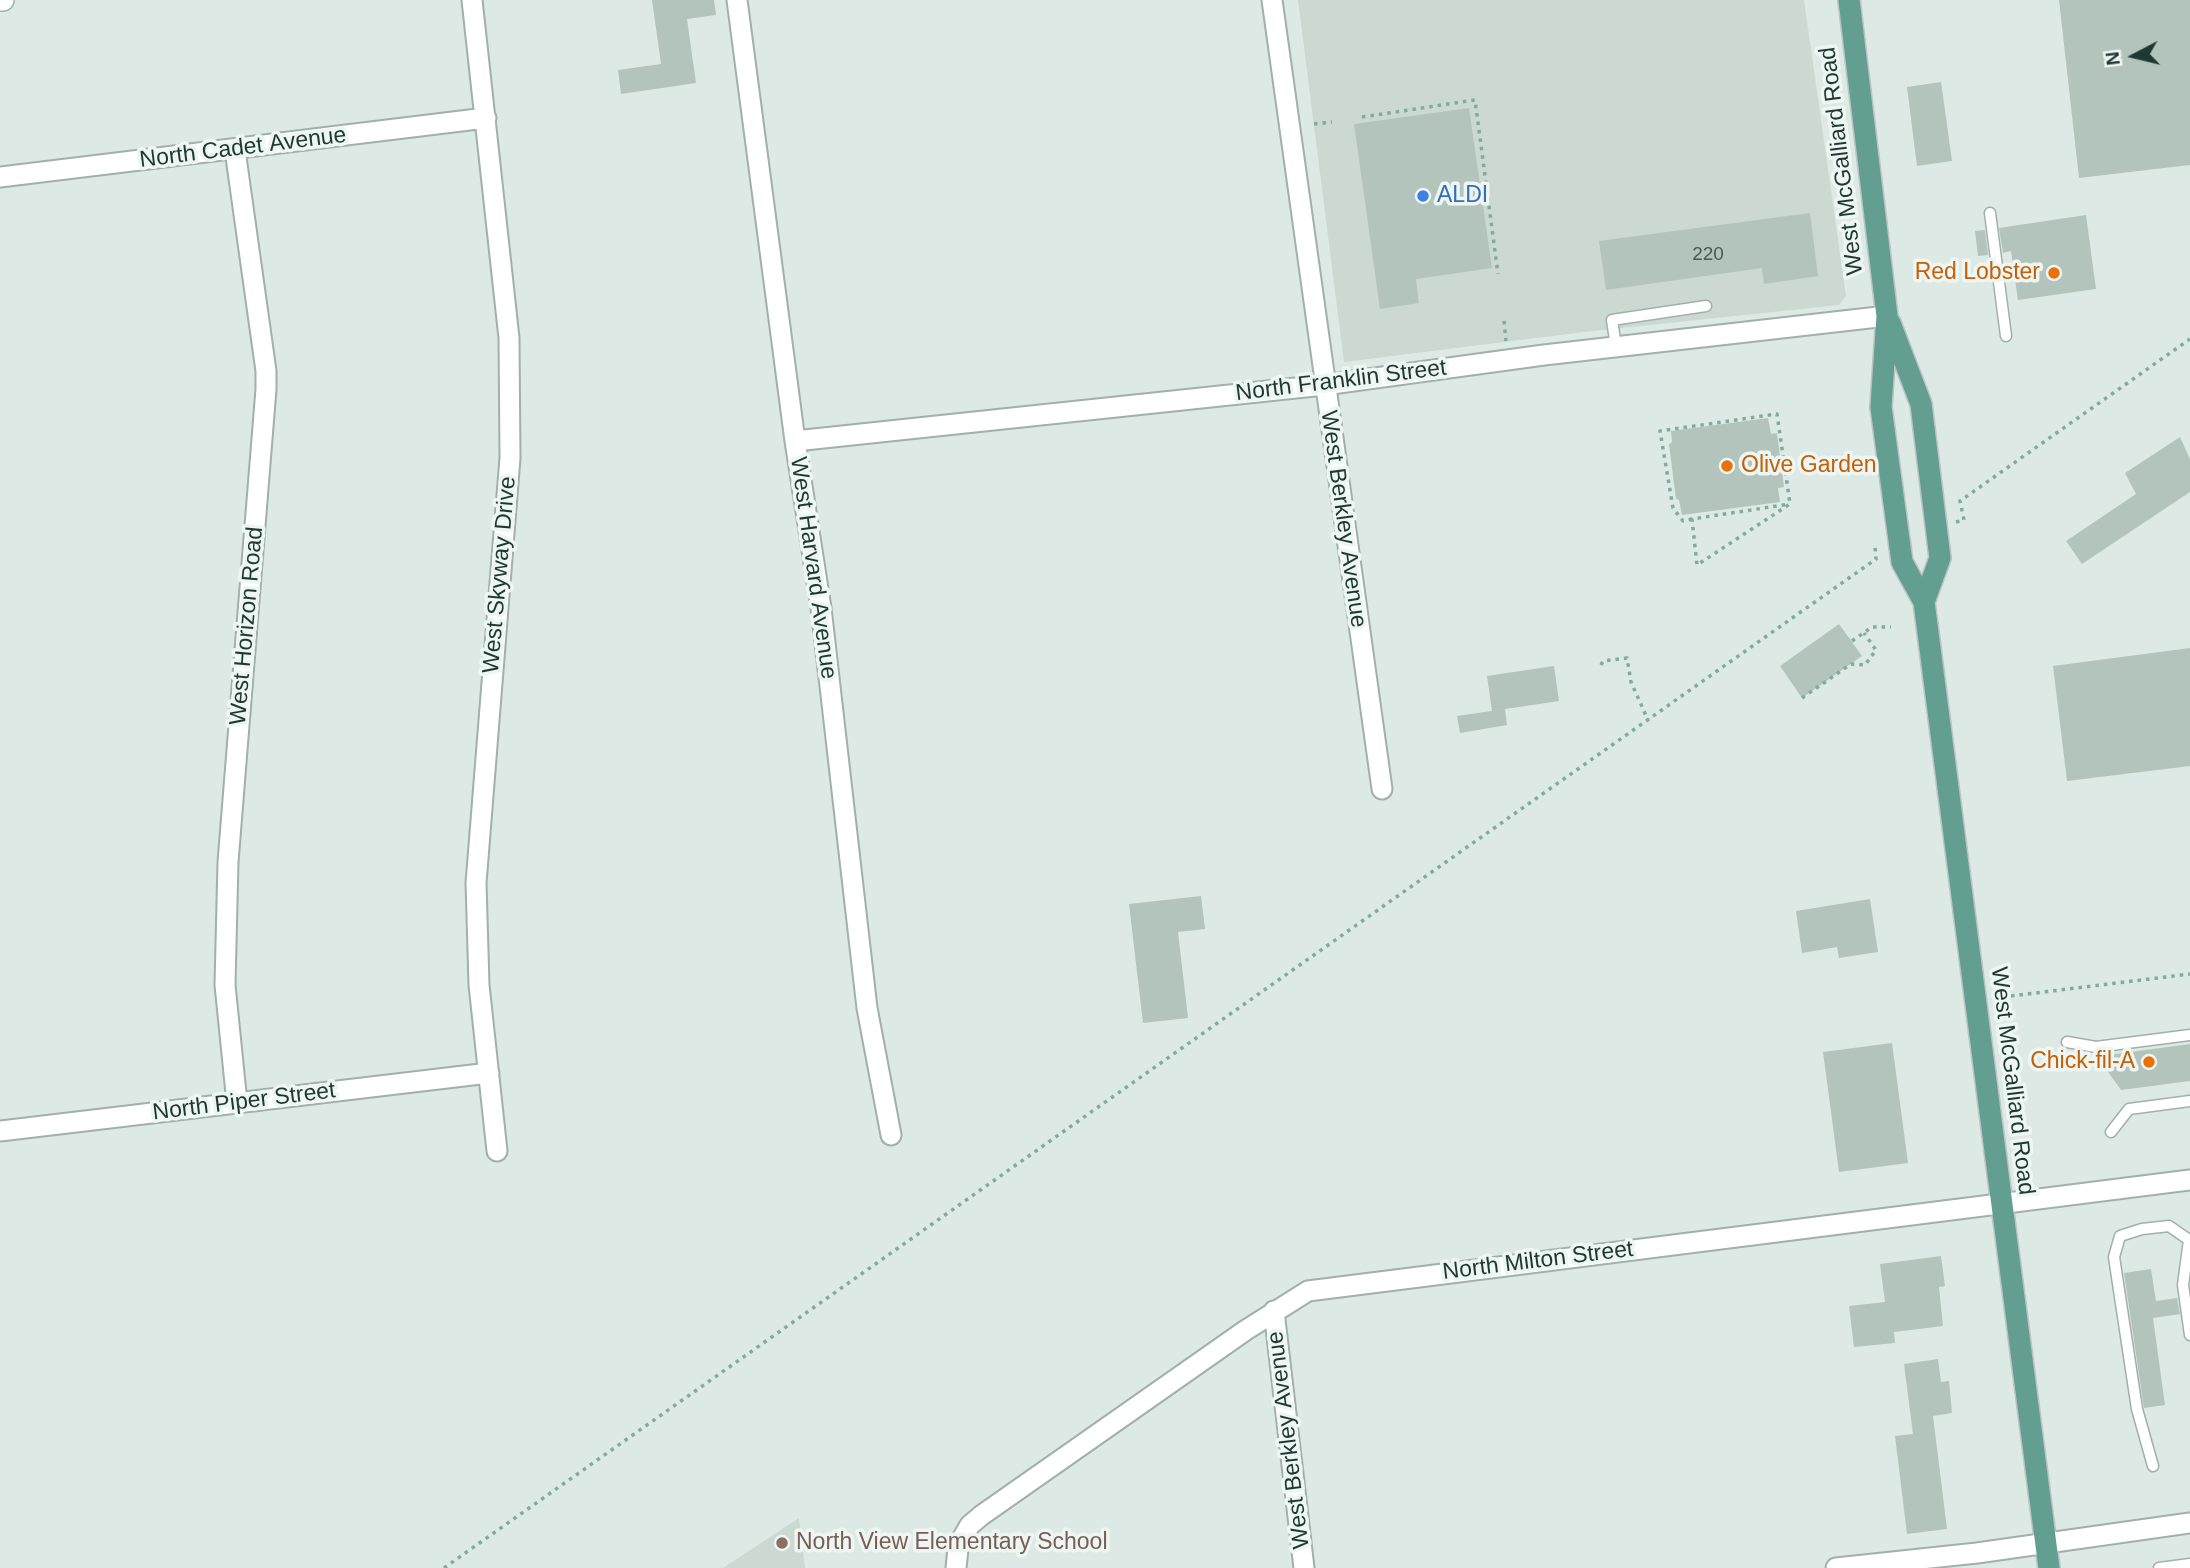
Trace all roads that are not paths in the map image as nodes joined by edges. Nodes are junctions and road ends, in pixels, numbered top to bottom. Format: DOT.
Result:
graph roads {
  1 [pos="472,0"];
  2 [pos="737,0"];
  3 [pos="1272,0"];
  4 [pos="1849,0"];
  5 [pos="486,118"];
  6 [pos="235,150"];
  7 [pos="0,177"];
  8 [pos="1990,213"];
  9 [pos="1706,306"];
  10 [pos="1887,316"];
  11 [pos="2006,336"];
  12 [pos="1616,347"];
  13 [pos="1324,384"];
  14 [pos="795,441"];
  15 [pos="1924,602"];
  16 [pos="1382,789"];
  17 [pos="2190,1035"];
  18 [pos="2067,1042"];
  19 [pos="489,1073"];
  20 [pos="2190,1101"];
  21 [pos="237,1103"];
  22 [pos="0,1131"];
  23 [pos="2111,1132"];
  24 [pos="891,1135"];
  25 [pos="497,1151"];
  26 [pos="2190,1180"];
  27 [pos="2002,1204"];
  28 [pos="1274,1311"];
  29 [pos="2190,1335"];
  30 [pos="2153,1466"];
  31 [pos="2190,1523"];
  32 [pos="2046,1543"];
  33 [pos="2190,1563"];
  34 [pos="956,1568"];
  35 [pos="1304,1568"];
  36 [pos="1836,1568"];
  37 [pos="2049,1568"];
  38 [pos="2160,1568"];
  1 -- 5 [label="street, West Skyway Drive"];
  2 -- 14 [label="street, West Harvard Avenue"];
  3 -- 13 [label="street, West Berkley Avenue"];
  4 -- 10 [label="main road, West McGalliard Road"];
  5 -- 6 [label="street, North Cadet Avenue"];
  5 -- 19 [label="street, West Skyway Drive"];
  6 -- 7 [label="street, North Cadet Avenue"];
  6 -- 21 [label="street, West Horizon Road"];
  8 -- 11 [label="lane"];
  9 -- 12 [label="lane"];
  10 -- 12 [label="street, North Franklin Street"];
  10 -- 15 [label="main road, West McGalliard Road"];
  10 -- 15 [label="main road, West McGalliard Road"];
  12 -- 13 [label="street, North Franklin Street"];
  13 -- 14 [label="street, North Franklin Street"];
  13 -- 16 [label="street, West Berkley Avenue"];
  14 -- 24 [label="street, West Harvard Avenue"];
  15 -- 27 [label="main road, West McGalliard Road"];
  17 -- 18 [label="lane"];
  19 -- 21 [label="street, North Piper Street"];
  19 -- 25 [label="street, West Skyway Drive"];
  20 -- 23 [label="lane"];
  21 -- 22 [label="street, North Piper Street"];
  26 -- 27 [label="street, North Milton Street"];
  27 -- 28 [label="street, North Milton Street"];
  27 -- 32 [label="main road, West McGalliard Road"];
  28 -- 34 [label="street, North Milton Street"];
  28 -- 35 [label="street, West Berkley Avenue"];
  29 -- 30 [label="lane"];
  31 -- 32 [label="street"];
  32 -- 36 [label="street"];
  32 -- 37 [label="main road, West McGalliard Road"];
  33 -- 38 [label="lane"];
}
